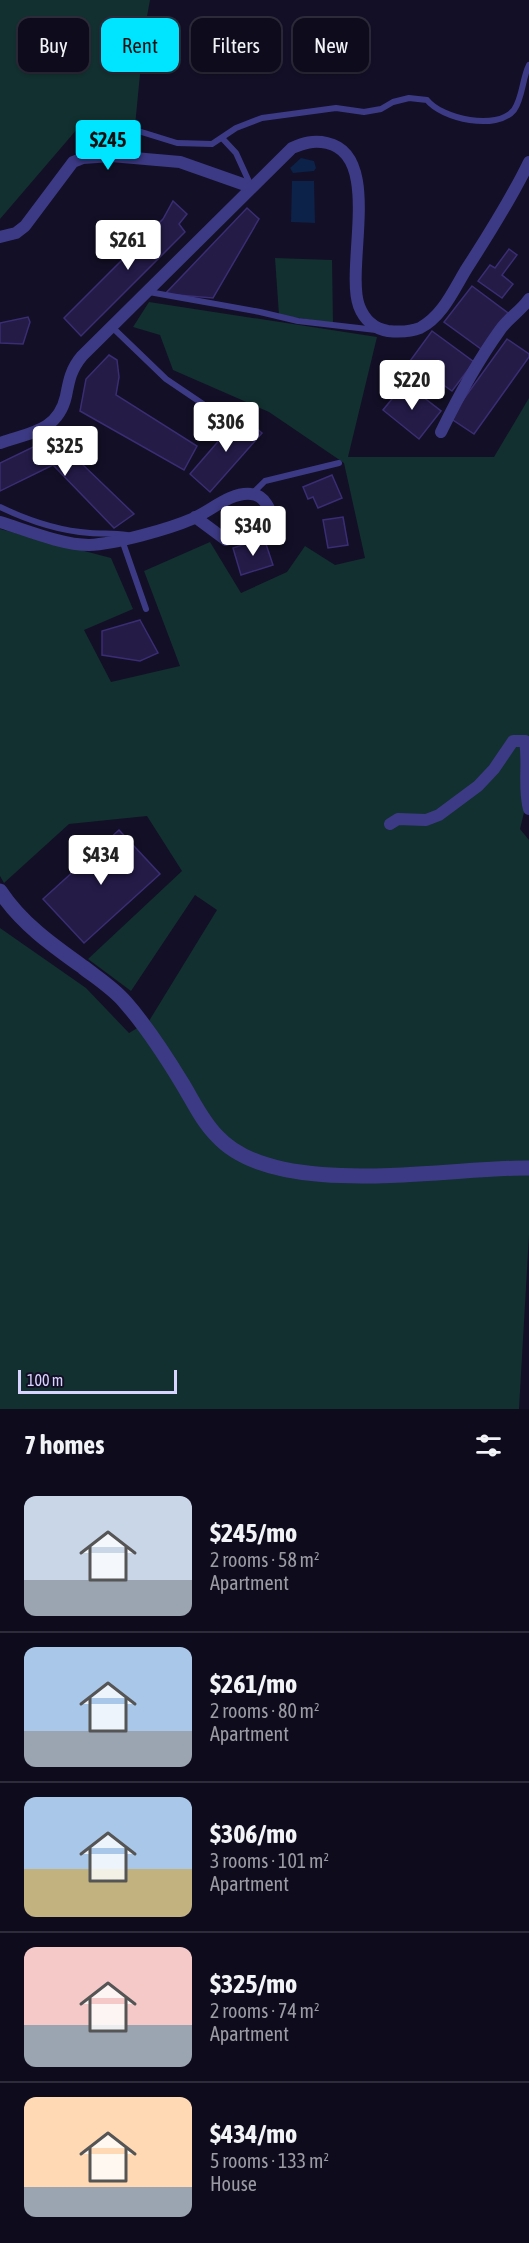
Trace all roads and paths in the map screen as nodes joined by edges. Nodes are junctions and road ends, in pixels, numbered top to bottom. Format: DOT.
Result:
graph roads {
  1 [pos="529,65"];
  2 [pos="127,132"];
  3 [pos="222,138"];
  4 [pos="528,171"];
  5 [pos="251,187"];
  6 [pos="0,237"];
  7 [pos="149,292"];
  8 [pos="529,299"];
  9 [pos="112,327"];
  10 [pos="383,330"];
  11 [pos="203,405"];
  12 [pos="441,432"];
  13 [pos="0,443"];
  14 [pos="339,463"];
  15 [pos="252,494"];
  16 [pos="0,507"];
  17 [pos="195,517"];
  18 [pos="0,522"];
  19 [pos="127,538"];
  20 [pos="146,609"];
  21 [pos="529,809"];
  22 [pos="390,824"];
  23 [pos="0,891"];
  24 [pos="529,1168"];
  1 -- 3 [label="lane"];
  2 -- 3 [label="lane"];
  3 -- 5 [label="lane"];
  4 -- 10 [label="street"];
  5 -- 6 [label="street"];
  5 -- 7 [label="street"];
  5 -- 10 [label="street"];
  7 -- 9 [label="street"];
  7 -- 10 [label="lane"];
  8 -- 12 [label="street"];
  9 -- 11 [label="lane"];
  9 -- 13 [label="street"];
  14 -- 15 [label="lane"];
  15 -- 17 [label="street"];
  15 -- 17 [label="street"];
  16 -- 19 [label="lane"];
  17 -- 19 [label="street"];
  18 -- 19 [label="street"];
  19 -- 20 [label="lane"];
  21 -- 22 [label="street"];
  23 -- 24 [label="street"];
}
